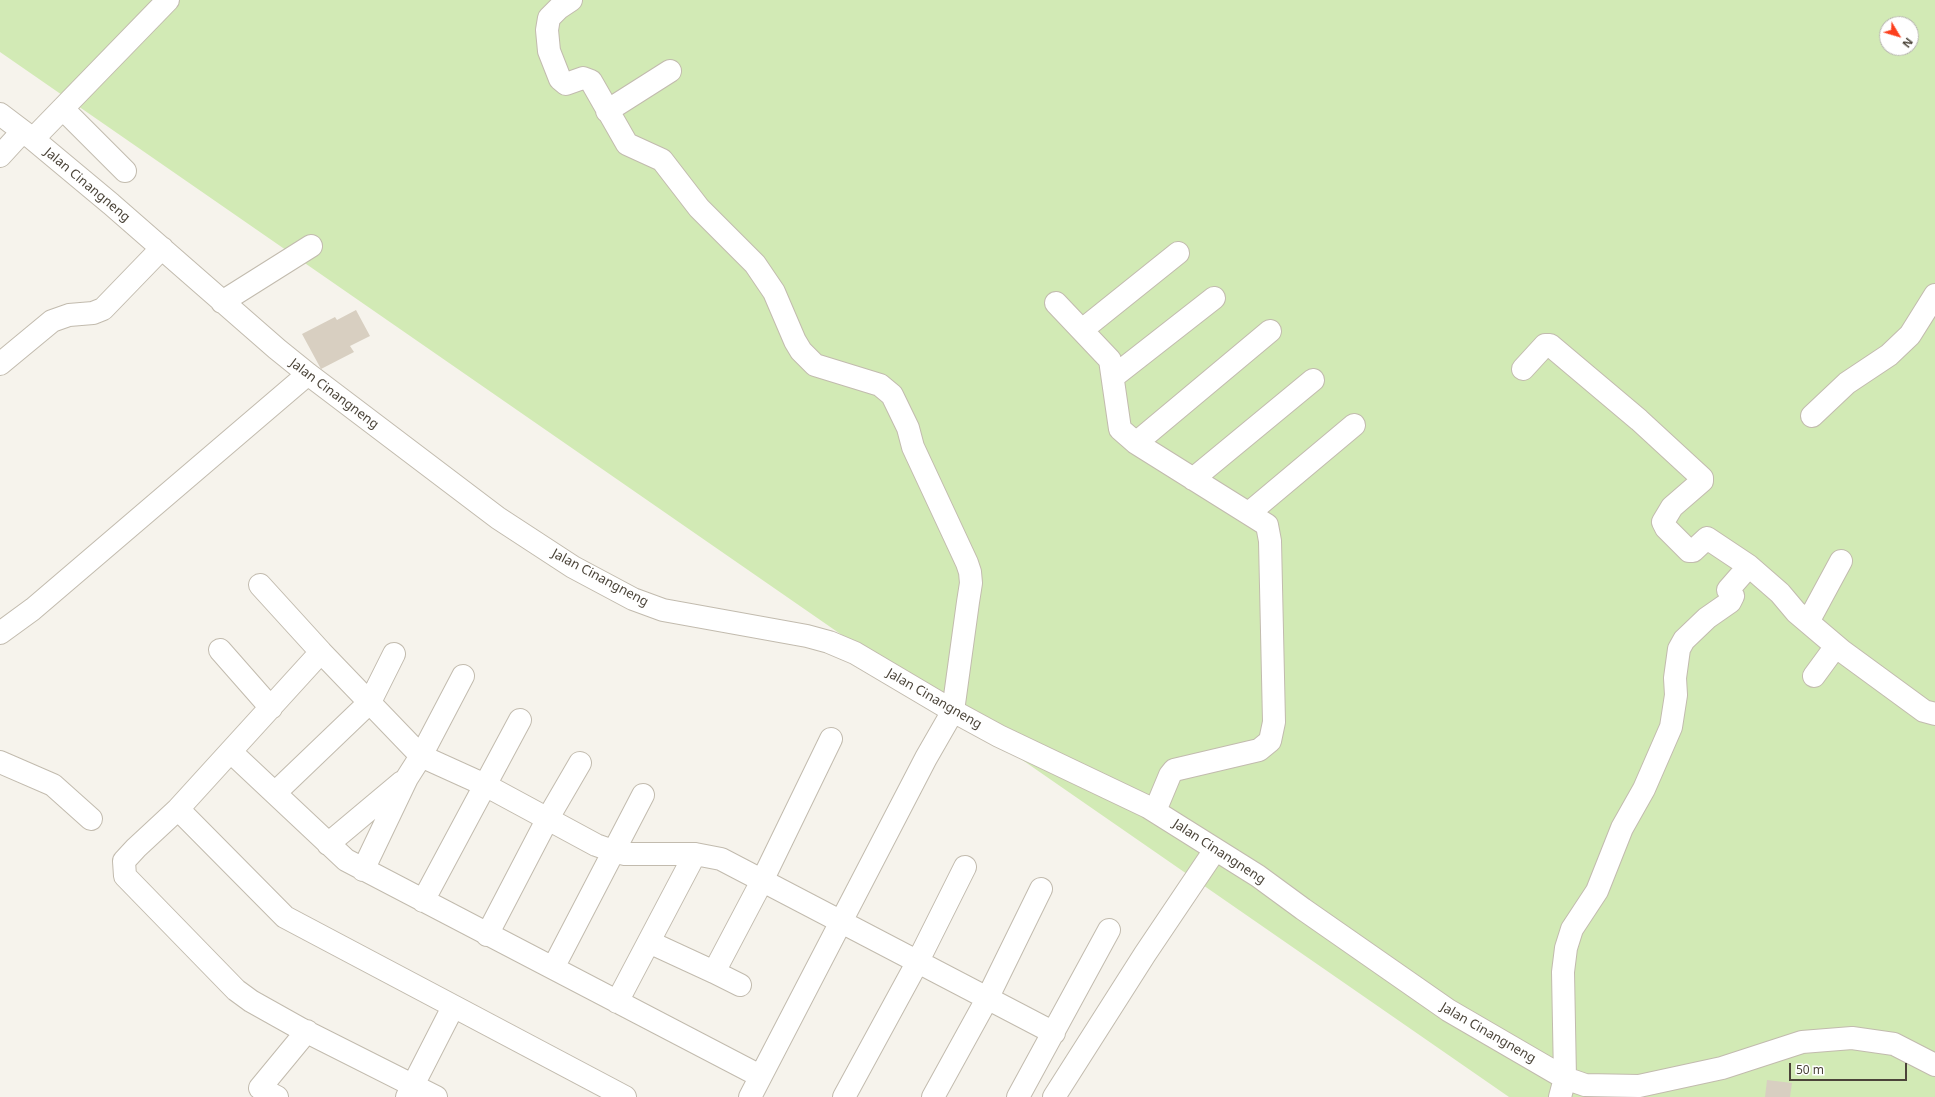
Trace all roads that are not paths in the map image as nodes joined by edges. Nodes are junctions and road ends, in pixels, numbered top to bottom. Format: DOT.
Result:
graph roads {
  1 [pos="168,0"];
  2 [pos="571,0"];
  3 [pos="670,71"];
  4 [pos="63,109"];
  5 [pos="607,111"];
  6 [pos="0,114"];
  7 [pos="27,136"];
  8 [pos="0,156"];
  9 [pos="125,171"];
  10 [pos="311,246"];
  11 [pos="162,248"];
  12 [pos="1178,253"];
  13 [pos="1935,295"];
  14 [pos="1214,298"];
  15 [pos="222,302"];
  16 [pos="1056,303"];
  17 [pos="1082,330"];
  18 [pos="1270,331"];
  19 [pos="1,361"];
  20 [pos="1523,369"];
  21 [pos="308,374"];
  22 [pos="1113,378"];
  23 [pos="1313,380"];
  24 [pos="1812,416"];
  25 [pos="1354,425"];
  26 [pos="1136,443"];
  27 [pos="1193,479"];
  28 [pos="1249,513"];
  29 [pos="1841,561"];
  30 [pos="1749,566"];
  31 [pos="260,585"];
  32 [pos="1808,622"];
  33 [pos="0,632"];
  34 [pos="1836,646"];
  35 [pos="220,650"];
  36 [pos="321,652"];
  37 [pos="394,654"];
  38 [pos="463,676"];
  39 [pos="1814,676"];
  40 [pos="370,702"];
  41 [pos="271,708"];
  42 [pos="953,711"];
  43 [pos="1935,714"];
  44 [pos="520,720"];
  45 [pos="831,739"];
  46 [pos="232,752"];
  47 [pos="422,756"];
  48 [pos="0,762"];
  49 [pos="580,763"];
  50 [pos="407,778"];
  51 [pos="486,785"];
  52 [pos="276,792"];
  53 [pos="643,795"];
  54 [pos="178,809"];
  55 [pos="1155,811"];
  56 [pos="548,818"];
  57 [pos="91,819"];
  58 [pos="328,844"];
  59 [pos="1215,850"];
  60 [pos="613,851"];
  61 [pos="695,854"];
  62 [pos="965,867"];
  63 [pos="363,870"];
  64 [pos="762,882"];
  65 [pos="1041,889"];
  66 [pos="423,901"];
  67 [pos="840,923"];
  68 [pos="1109,930"];
  69 [pos="487,935"];
  70 [pos="649,942"];
  71 [pos="917,963"];
  72 [pos="553,968"];
  73 [pos="714,972"];
  74 [pos="740,985"];
  75 [pos="987,999"];
  76 [pos="617,1002"];
  77 [pos="453,1006"];
  78 [pos="307,1031"];
  79 [pos="1054,1034"];
  80 [pos="1935,1065"];
  81 [pos="760,1076"];
  82 [pos="1563,1087"];
  83 [pos="410,1091"];
  84 [pos="262,1094"];
  85 [pos="436,1097"];
  86 [pos="625,1097"];
  87 [pos="750,1097"];
  88 [pos="844,1097"];
  89 [pos="933,1097"];
  90 [pos="1018,1097"];
  91 [pos="1054,1097"];
  1 -- 4 [label="street"];
  2 -- 5 [label="street"];
  3 -- 5 [label="street"];
  4 -- 7 [label="street"];
  4 -- 9 [label="street"];
  5 -- 42 [label="street"];
  6 -- 7 [label="street, Jalan Cinangneng"];
  7 -- 8 [label="street"];
  7 -- 11 [label="street, Jalan Cinangneng"];
  10 -- 15 [label="street"];
  11 -- 15 [label="street, Jalan Cinangneng"];
  11 -- 19 [label="street"];
  12 -- 17 [label="street"];
  13 -- 24 [label="street"];
  14 -- 22 [label="street"];
  15 -- 21 [label="street, Jalan Cinangneng"];
  16 -- 17 [label="street"];
  17 -- 22 [label="street"];
  18 -- 26 [label="street"];
  20 -- 30 [label="street"];
  21 -- 33 [label="street"];
  21 -- 42 [label="street, Jalan Cinangneng"];
  22 -- 26 [label="street"];
  23 -- 27 [label="street"];
  25 -- 28 [label="street"];
  26 -- 27 [label="street"];
  27 -- 28 [label="street"];
  28 -- 55 [label="street"];
  29 -- 32 [label="street"];
  30 -- 32 [label="street"];
  30 -- 82 [label="street"];
  31 -- 36 [label="street"];
  32 -- 34 [label="street"];
  34 -- 39 [label="street"];
  34 -- 43 [label="street"];
  35 -- 41 [label="street"];
  36 -- 40 [label="street"];
  36 -- 41 [label="street"];
  37 -- 40 [label="street"];
  38 -- 47 [label="street"];
  40 -- 47 [label="street"];
  40 -- 52 [label="street"];
  41 -- 46 [label="street"];
  42 -- 55 [label="street, Jalan Cinangneng"];
  42 -- 67 [label="street"];
  44 -- 51 [label="street"];
  45 -- 64 [label="street"];
  46 -- 52 [label="street"];
  46 -- 54 [label="street"];
  47 -- 50 [label="street"];
  47 -- 51 [label="street"];
  48 -- 57 [label="street"];
  49 -- 56 [label="street"];
  50 -- 58 [label="street"];
  50 -- 63 [label="street"];
  51 -- 56 [label="street"];
  51 -- 66 [label="street"];
  52 -- 58 [label="street"];
  53 -- 60 [label="street"];
  54 -- 77 [label="street"];
  54 -- 78 [label="street"];
  55 -- 59 [label="street, Jalan Cinangneng"];
  56 -- 60 [label="street"];
  56 -- 69 [label="street"];
  58 -- 63 [label="street"];
  59 -- 82 [label="street, Jalan Cinangneng"];
  59 -- 91 [label="street"];
  60 -- 61 [label="street"];
  60 -- 72 [label="street"];
  61 -- 64 [label="street"];
  61 -- 70 [label="street"];
  62 -- 71 [label="street"];
  63 -- 66 [label="street"];
  64 -- 67 [label="street"];
  64 -- 73 [label="street"];
  65 -- 75 [label="street"];
  66 -- 69 [label="street"];
  67 -- 71 [label="street"];
  67 -- 81 [label="street"];
  68 -- 79 [label="street"];
  69 -- 72 [label="street"];
  70 -- 73 [label="street"];
  70 -- 76 [label="street"];
  71 -- 75 [label="street"];
  71 -- 88 [label="street"];
  72 -- 76 [label="street"];
  73 -- 74 [label="street"];
  75 -- 79 [label="street"];
  75 -- 89 [label="street"];
  76 -- 81 [label="street"];
  77 -- 83 [label="street"];
  77 -- 86 [label="street"];
  78 -- 83 [label="street"];
  78 -- 84 [label="street"];
  79 -- 90 [label="street"];
  80 -- 82 [label="street, Jalan Cinangneng"];
  81 -- 87 [label="street"];
  83 -- 85 [label="street"];
}
